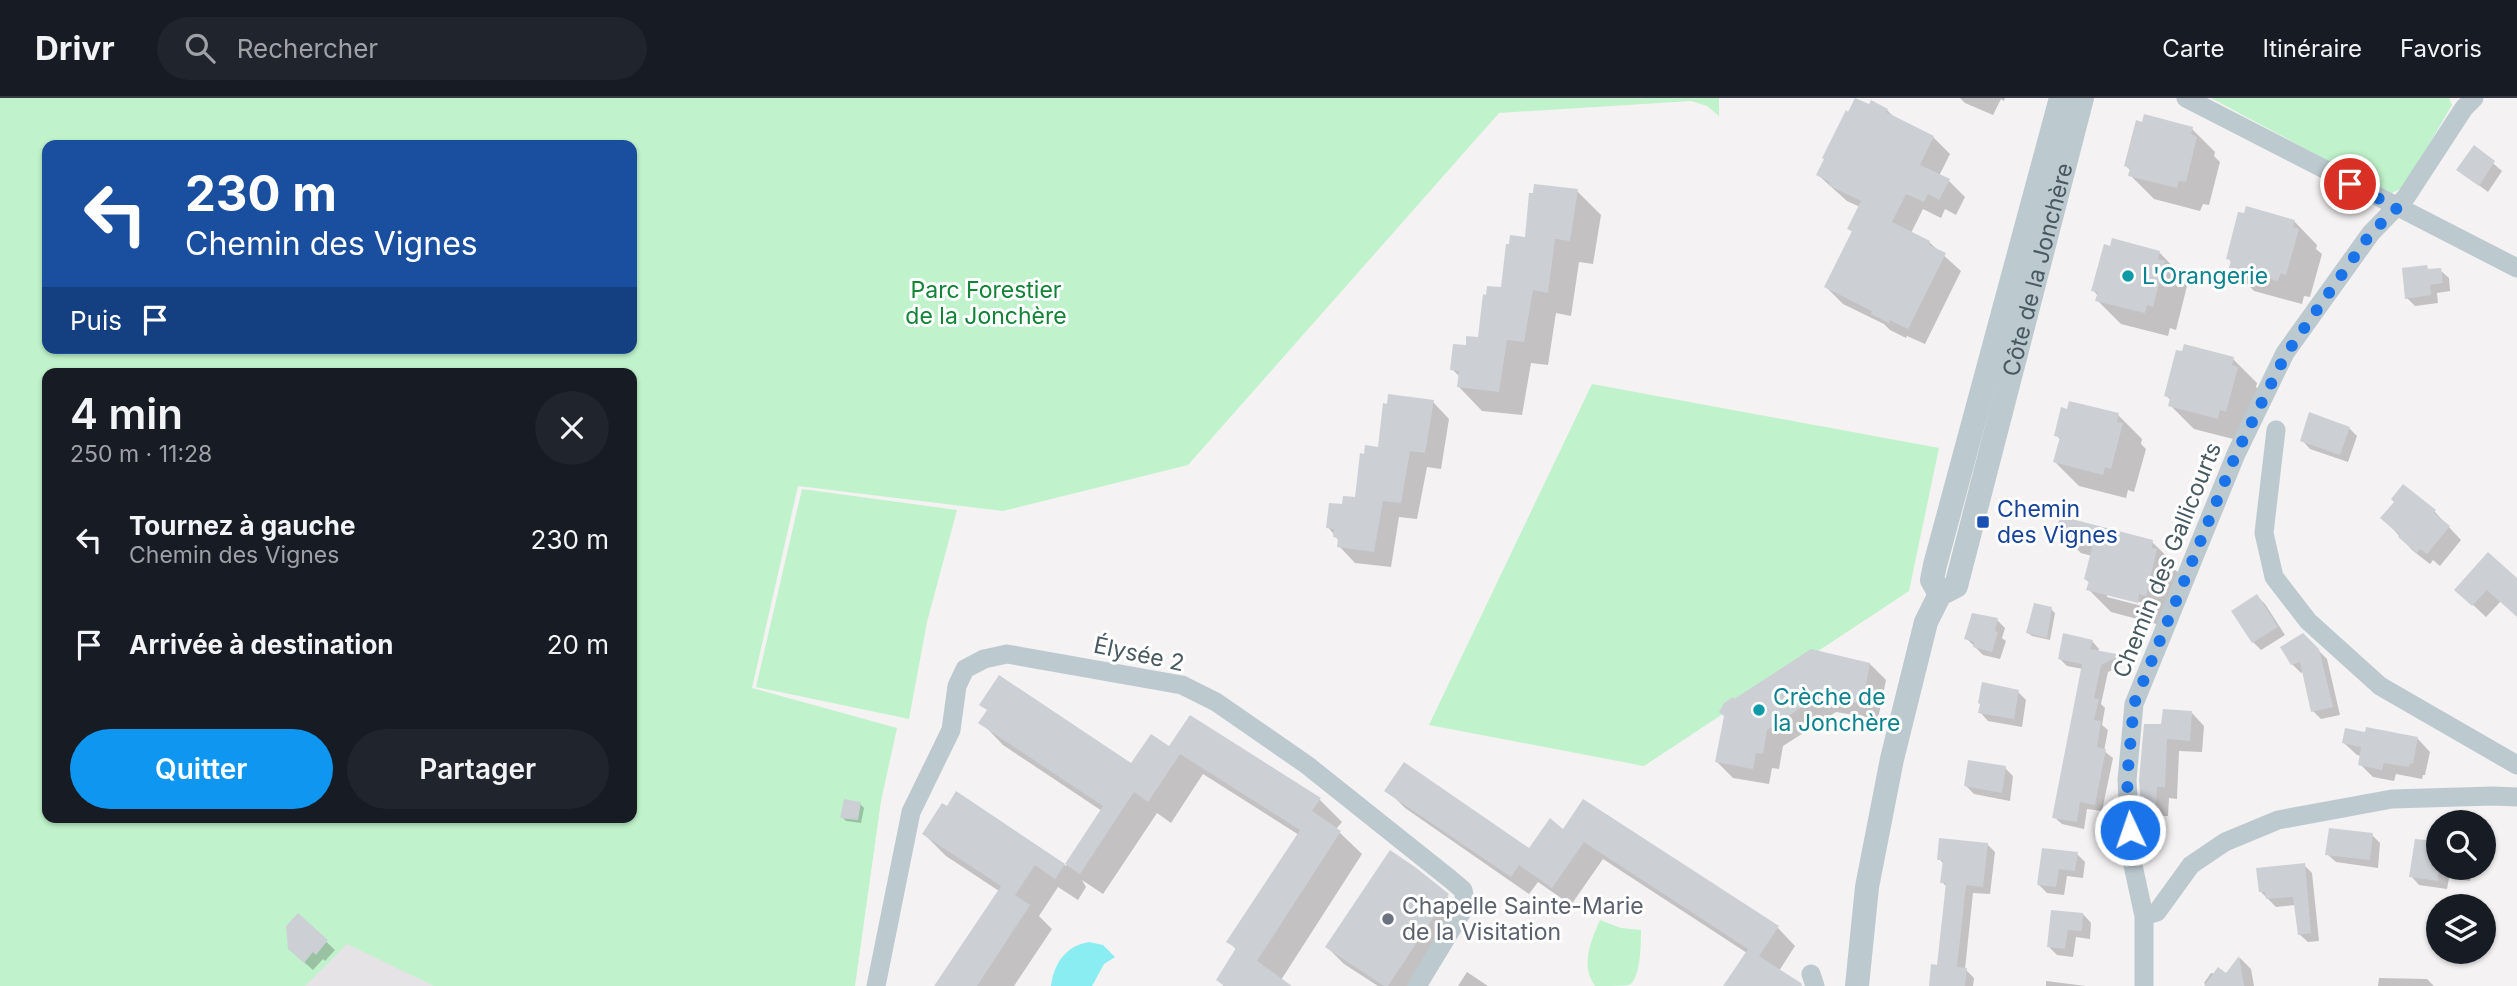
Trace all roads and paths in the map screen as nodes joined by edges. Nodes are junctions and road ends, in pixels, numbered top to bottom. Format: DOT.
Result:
graph roads {
  1 [pos="2061,98"];
  2 [pos="2082,98"];
  3 [pos="2186,98"];
  4 [pos="2474,98"];
  5 [pos="2397,208"];
  6 [pos="2517,268"];
  7 [pos="2276,430"];
  8 [pos="1940,594"];
  9 [pos="2517,765"];
  10 [pos="2516,795"];
  11 [pos="2144,916"];
  12 [pos="876,986"];
  13 [pos="1416,986"];
  14 [pos="1857,986"];
  15 [pos="2144,986"];
  1 -- 8 [label="street, Côte de la Jonchère"];
  2 -- 8 [label="street, Côte de la Jonchère"];
  3 -- 5 [label="street"];
  4 -- 5 [label="street, Chemin des Gallicourts"];
  5 -- 6 [label="street"];
  5 -- 11 [label="street, Chemin des Gallicourts"];
  7 -- 9 [label="street"];
  8 -- 14 [label="street, Côte de la Jonchère"];
  10 -- 11 [label="street"];
  11 -- 15 [label="street, Chemin des Gallicourts"];
  12 -- 13 [label="street, Élysée 2"];
}
